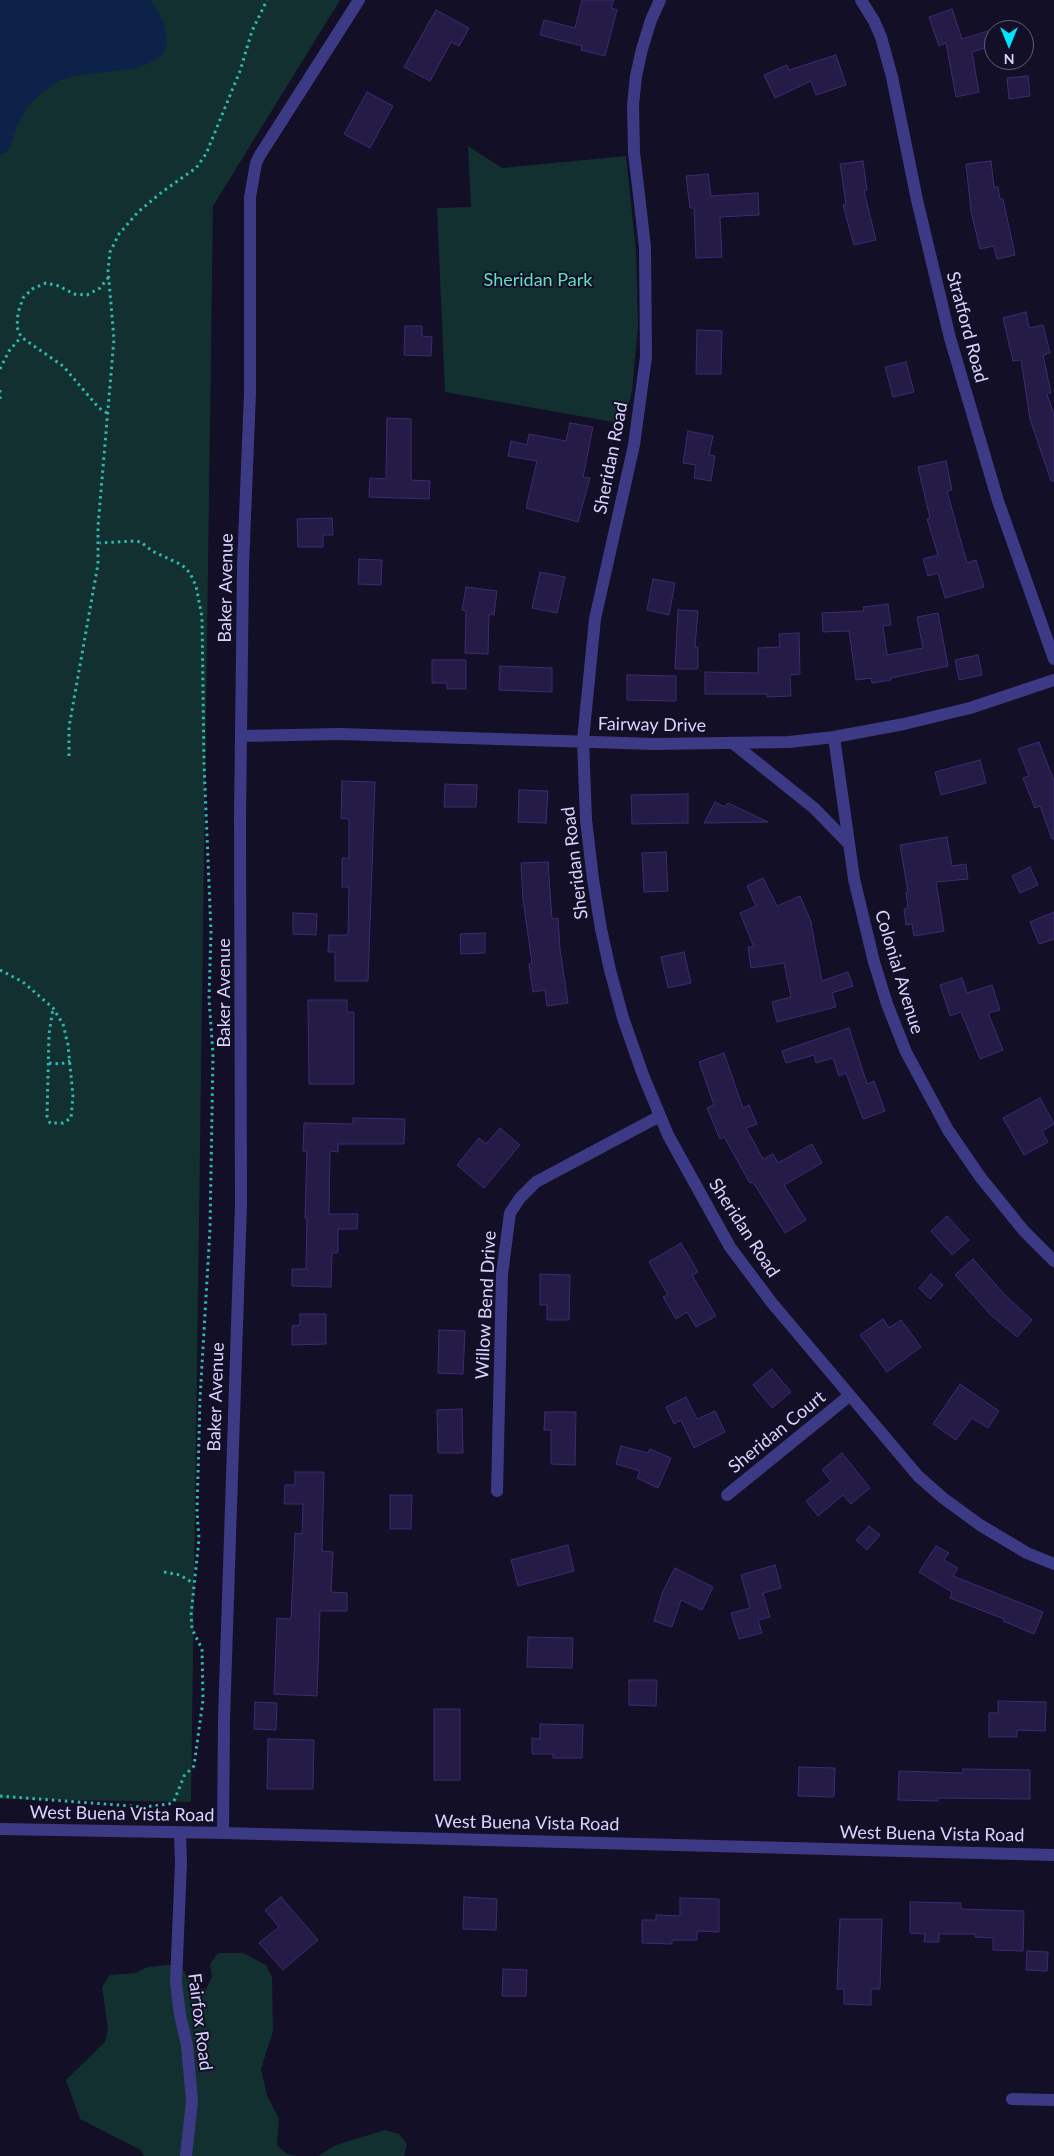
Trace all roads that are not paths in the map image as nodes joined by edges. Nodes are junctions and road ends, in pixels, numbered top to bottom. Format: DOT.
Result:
graph roads {
  1 [pos="359,0"];
  2 [pos="660,0"];
  3 [pos="862,0"];
  4 [pos="1054,659"];
  5 [pos="1054,680"];
  6 [pos="242,736"];
  7 [pos="834,736"];
  8 [pos="583,740"];
  9 [pos="734,744"];
  10 [pos="848,843"];
  11 [pos="660,1116"];
  12 [pos="1054,1261"];
  13 [pos="849,1396"];
  14 [pos="498,1491"];
  15 [pos="727,1495"];
  16 [pos="1054,1564"];
  17 [pos="0,1829"];
  18 [pos="180,1833"];
  19 [pos="223,1833"];
  20 [pos="1054,1855"];
  21 [pos="1012,2099"];
  22 [pos="1054,2100"];
  23 [pos="186,2156"];
  1 -- 6 [label="street, Baker Avenue"];
  2 -- 8 [label="street, Sheridan Road"];
  3 -- 4 [label="street, Stratford Road"];
  5 -- 7 [label="street, Fairway Drive"];
  6 -- 8 [label="street, Fairway Drive"];
  6 -- 19 [label="street, Baker Avenue"];
  7 -- 9 [label="street, Fairway Drive"];
  7 -- 10 [label="street, Colonial Avenue"];
  8 -- 9 [label="street, Fairway Drive"];
  8 -- 11 [label="street, Sheridan Road"];
  9 -- 10 [label="street"];
  10 -- 12 [label="street, Colonial Avenue"];
  11 -- 13 [label="street, Sheridan Road"];
  11 -- 14 [label="street, Willow Bend Drive"];
  13 -- 15 [label="street, Sheridan Court"];
  13 -- 16 [label="street, Sheridan Road"];
  17 -- 18 [label="street, West Buena Vista Road"];
  18 -- 19 [label="street, West Buena Vista Road"];
  18 -- 23 [label="street, Fairfox Road"];
  19 -- 20 [label="street, West Buena Vista Road"];
  21 -- 22 [label="street"];
}
